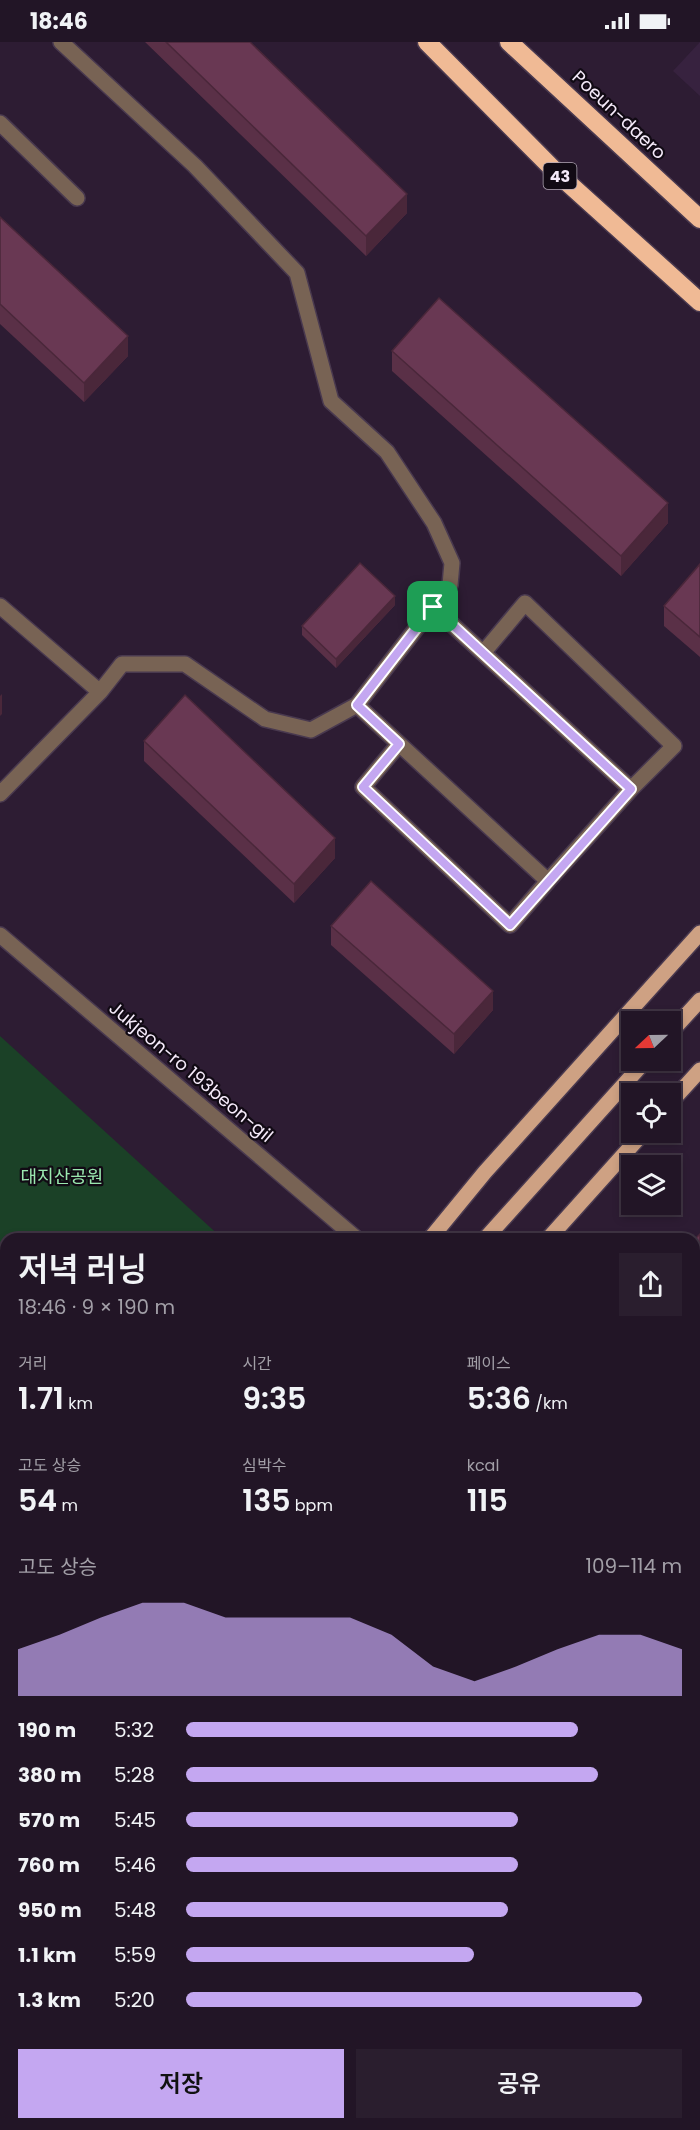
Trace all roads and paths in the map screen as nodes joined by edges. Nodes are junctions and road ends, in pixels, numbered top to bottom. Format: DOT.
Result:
graph roads {
  1 [pos="62,42"];
  2 [pos="427,42"];
  3 [pos="509,42"];
  4 [pos="0,123"];
  5 [pos="77,198"];
  6 [pos="700,219"];
  7 [pos="700,302"];
  8 [pos="0,606"];
  9 [pos="433,607"];
  10 [pos="483,652"];
  11 [pos="100,692"];
  12 [pos="357,705"];
  13 [pos="399,744"];
  14 [pos="631,789"];
  15 [pos="0,794"];
  16 [pos="548,881"];
  17 [pos="700,933"];
  18 [pos="0,935"];
  19 [pos="700,1000"];
  20 [pos="681,1021"];
  21 [pos="700,1070"];
  22 [pos="636,1071"];
  23 [pos="681,1091"];
  24 [pos="634,1143"];
  25 [pos="350,1233"];
  26 [pos="435,1233"];
  27 [pos="490,1233"];
  28 [pos="553,1233"];
  1 -- 9 [label="street"];
  2 -- 7 [label="highway, 43"];
  3 -- 6 [label="highway, Poeun-daero"];
  4 -- 5 [label="street"];
  8 -- 11 [label="street"];
  9 -- 10 [label="street"];
  9 -- 12 [label="street"];
  10 -- 14 [label="street"];
  10 -- 14 [label="street"];
  11 -- 12 [label="street"];
  11 -- 15 [label="street"];
  12 -- 13 [label="street"];
  13 -- 16 [label="street"];
  13 -- 16 [label="street"];
  14 -- 16 [label="street"];
  17 -- 26 [label="main road"];
  18 -- 25 [label="street, Jukjeon-ro 193beon-gil"];
  19 -- 20 [label="main road"];
  21 -- 23 [label="main road"];
  22 -- 27 [label="main road"];
  24 -- 28 [label="main road"];
}
